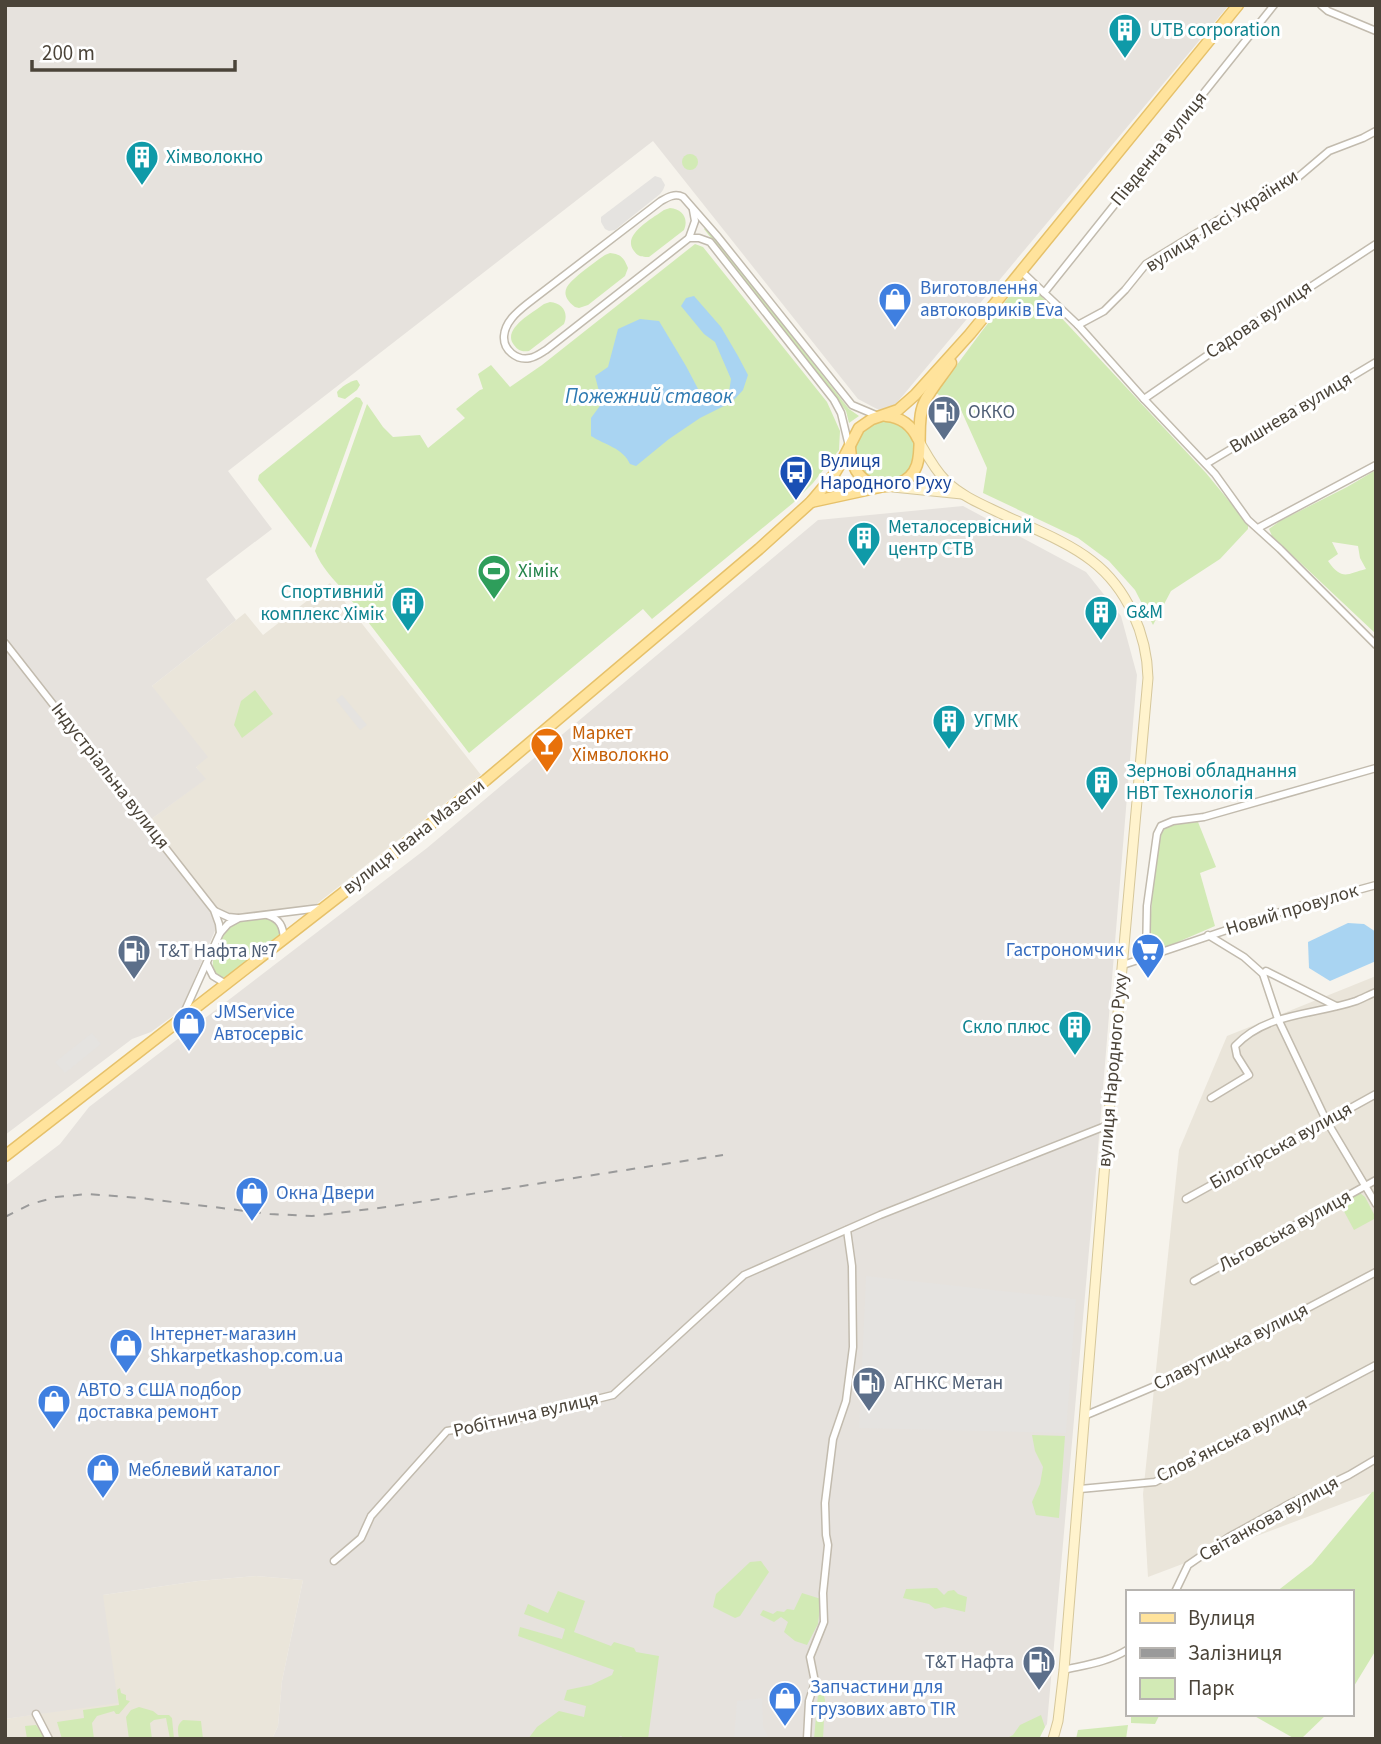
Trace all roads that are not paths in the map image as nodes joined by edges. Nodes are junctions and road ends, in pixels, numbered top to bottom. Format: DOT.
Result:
graph roads {
  1 [pos="1238,5"];
  2 [pos="1274,5"];
  3 [pos="1321,5"];
  4 [pos="1376,31"];
  5 [pos="1376,131"];
  6 [pos="692,208"];
  7 [pos="689,239"];
  8 [pos="1376,243"];
  9 [pos="1021,271"];
  10 [pos="1044,293"];
  11 [pos="1078,326"];
  12 [pos="970,334"];
  13 [pos="1376,362"];
  14 [pos="1144,399"];
  15 [pos="880,416"];
  16 [pos="918,439"];
  17 [pos="850,446"];
  18 [pos="1206,464"];
  19 [pos="1376,465"];
  20 [pos="887,486"];
  21 [pos="964,494"];
  22 [pos="811,502"];
  23 [pos="1258,528"];
  24 [pos="5,643"];
  25 [pos="1376,645"];
  26 [pos="1376,768"];
  27 [pos="1376,885"];
  28 [pos="325,907"];
  29 [pos="214,910"];
  30 [pos="265,914"];
  31 [pos="239,918"];
  32 [pos="220,933"];
  33 [pos="1208,935"];
  34 [pos="284,939"];
  35 [pos="1146,957"];
  36 [pos="207,964"];
  37 [pos="1123,965"];
  38 [pos="1263,974"];
  39 [pos="226,984"];
  40 [pos="1376,992"];
  41 [pos="1336,1006"];
  42 [pos="181,1019"];
  43 [pos="1278,1019"];
  44 [pos="1376,1094"];
  45 [pos="1211,1098"];
  46 [pos="1326,1120"];
  47 [pos="1108,1125"];
  48 [pos="5,1156"];
  49 [pos="1376,1180"];
  50 [pos="1365,1186"];
  51 [pos="1186,1199"];
  52 [pos="1376,1205"];
  53 [pos="847,1230"];
  54 [pos="1376,1272"];
  55 [pos="1194,1281"];
  56 [pos="1376,1365"];
  57 [pos="1084,1416"];
  58 [pos="1376,1459"];
  59 [pos="1080,1489"];
  60 [pos="334,1561"];
  61 [pos="1176,1590"];
  62 [pos="1126,1650"];
  63 [pos="1064,1670"];
  64 [pos="36,1714"];
  65 [pos="49,1739"];
  66 [pos="807,1739"];
  67 [pos="1053,1739"];
  1 -- 9 [label="main road"];
  2 -- 10 [label="street, Південна вулиця"];
  3 -- 4 [label="street"];
  5 -- 11 [label="street, вулиця Лесі Українки"];
  6 -- 7 [label="street"];
  6 -- 7 [label="street"];
  6 -- 15 [label="street"];
  7 -- 17 [label="street"];
  8 -- 14 [label="street, Садова вулиця"];
  9 -- 10 [label="street"];
  9 -- 12 [label="main road"];
  10 -- 11 [label="street"];
  11 -- 14 [label="street"];
  12 -- 15 [label="main road"];
  12 -- 16 [label="main road"];
  13 -- 18 [label="street, Вишнева вулиця"];
  14 -- 18 [label="street"];
  15 -- 16 [label="main road"];
  15 -- 17 [label="main road"];
  16 -- 20 [label="main road"];
  16 -- 21 [label="main road, вулиця Народного Руху"];
  17 -- 20 [label="main road"];
  17 -- 22 [label="main road, вулиця Івана Мазепи"];
  18 -- 23 [label="street"];
  19 -- 23 [label="street"];
  20 -- 21 [label="main road, вулиця Народного Руху"];
  20 -- 22 [label="main road"];
  21 -- 37 [label="main road, вулиця Народного Руху"];
  22 -- 28 [label="main road, вулиця Івана Мазепи"];
  23 -- 25 [label="street"];
  24 -- 29 [label="street, Індустріальна вулиця"];
  26 -- 35 [label="street"];
  27 -- 33 [label="street, Новий провулок"];
  28 -- 30 [label="street"];
  28 -- 34 [label="main road, вулиця Івана Мазепи"];
  29 -- 31 [label="street"];
  29 -- 32 [label="street, Індустріальна вулиця"];
  30 -- 31 [label="street"];
  30 -- 34 [label="street"];
  31 -- 32 [label="street"];
  32 -- 36 [label="street"];
  33 -- 35 [label="street, Новий провулок"];
  33 -- 38 [label="street"];
  34 -- 39 [label="main road, вулиця Івана Мазепи"];
  35 -- 37 [label="street, Новий провулок"];
  36 -- 39 [label="street"];
  36 -- 42 [label="street"];
  37 -- 47 [label="main road, вулиця Народного Руху"];
  38 -- 41 [label="street"];
  38 -- 43 [label="street"];
  39 -- 42 [label="main road, вулиця Івана Мазепи"];
  40 -- 41 [label="street"];
  41 -- 43 [label="street"];
  42 -- 48 [label="main road, вулиця Івана Мазепи"];
  43 -- 45 [label="street"];
  43 -- 46 [label="street"];
  44 -- 46 [label="street, Білогірська вулиця"];
  46 -- 50 [label="street"];
  46 -- 51 [label="street, Білогірська вулиця"];
  47 -- 53 [label="street, Робітнича вулиця"];
  47 -- 57 [label="main road, вулиця Народного Руху"];
  49 -- 50 [label="street, Льговська вулиця"];
  50 -- 52 [label="street"];
  50 -- 55 [label="street, Льговська вулиця"];
  53 -- 60 [label="street, Робітнича вулиця"];
  53 -- 66 [label="street"];
  54 -- 57 [label="street, Славутицька вулиця"];
  56 -- 59 [label="street, Словʼянська вулиця"];
  57 -- 59 [label="main road, вулиця Народного Руху"];
  58 -- 61 [label="street, Світанкова вулиця"];
  59 -- 63 [label="main road, вулиця Народного Руху"];
  62 -- 63 [label="street"];
  63 -- 67 [label="main road, вулиця Народного Руху"];
  64 -- 65 [label="street"];
}
